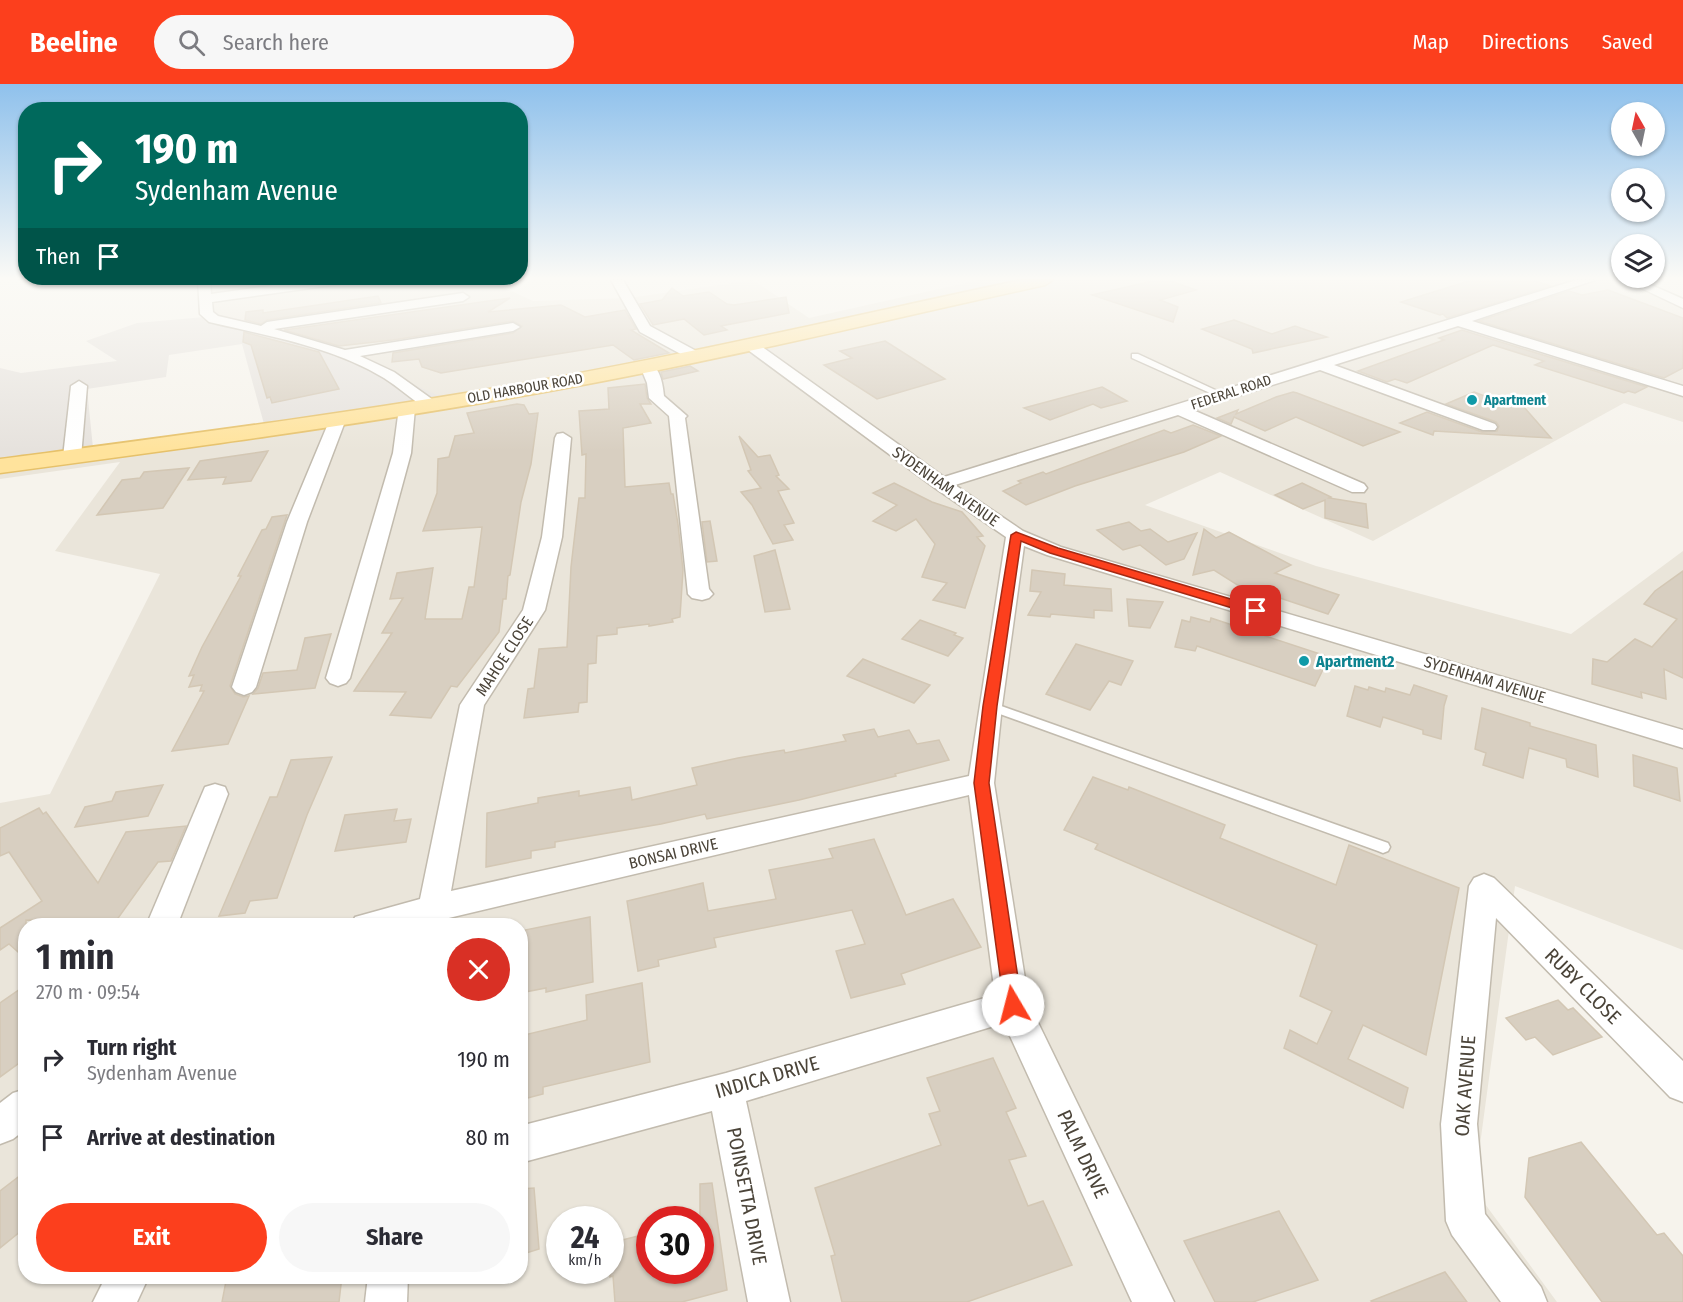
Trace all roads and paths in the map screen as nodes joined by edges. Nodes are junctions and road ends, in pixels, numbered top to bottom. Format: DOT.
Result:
graph roads {
  1 [pos="290,337"];
  2 [pos="451,337"];
  3 [pos="660,337"];
  4 [pos="782,337"];
  5 [pos="1406,337"];
  6 [pos="1508,337"];
  7 [pos="749,344"];
  8 [pos="344,354"];
  9 [pos="695,356"];
  10 [pos="1136,356"];
  11 [pos="1318,364"];
  12 [pos="647,366"];
  13 [pos="79,386"];
  14 [pos="1683,391"];
  15 [pos="1222,395"];
  16 [pos="430,405"];
  17 [pos="407,408"];
  18 [pos="1178,409"];
  19 [pos="338,419"];
  20 [pos="1489,427"];
  21 [pos="563,438"];
  22 [pos="72,457"];
  23 [pos="0,466"];
  24 [pos="941,484"];
  25 [pos="1358,488"];
  26 [pos="1016,535"];
  27 [pos="702,594"];
  28 [pos="338,678"];
  29 [pos="244,687"];
  30 [pos="990,706"];
  31 [pos="1683,739"];
  32 [pos="981,783"];
  33 [pos="215,794"];
  34 [pos="1383,848"];
  35 [pos="1484,886"];
  36 [pos="433,908"];
  37 [pos="164,918"];
  38 [pos="396,918"];
  39 [pos="1013,1005"];
  40 [pos="1683,1085"];
  41 [pos="726,1090"];
  42 [pos="18,1112"];
  43 [pos="0,1126"];
  44 [pos="528,1143"];
  45 [pos="124,1284"];
  46 [pos="388,1284"];
  47 [pos="114,1302"];
  48 [pos="387,1302"];
  49 [pos="769,1302"];
  50 [pos="1153,1302"];
  51 [pos="1526,1302"];
  1 -- 8 [label="street"];
  2 -- 8 [label="street"];
  3 -- 9 [label="street"];
  4 -- 7 [label="main road, OLD HARBOUR ROAD"];
  5 -- 11 [label="street, FEDERAL ROAD"];
  6 -- 14 [label="street"];
  7 -- 9 [label="main road, OLD HARBOUR ROAD"];
  7 -- 24 [label="street, SYDENHAM AVENUE"];
  8 -- 16 [label="street"];
  9 -- 12 [label="main road, OLD HARBOUR ROAD"];
  10 -- 15 [label="lane"];
  11 -- 15 [label="street, FEDERAL ROAD"];
  11 -- 20 [label="street"];
  12 -- 16 [label="main road, OLD HARBOUR ROAD"];
  12 -- 27 [label="street"];
  13 -- 22 [label="street"];
  15 -- 18 [label="street, FEDERAL ROAD"];
  16 -- 17 [label="main road, OLD HARBOUR ROAD"];
  17 -- 19 [label="main road, OLD HARBOUR ROAD"];
  17 -- 28 [label="street"];
  18 -- 24 [label="street, FEDERAL ROAD"];
  18 -- 25 [label="street"];
  19 -- 22 [label="main road, OLD HARBOUR ROAD"];
  19 -- 29 [label="street"];
  21 -- 36 [label="street, MAHOE CLOSE"];
  22 -- 23 [label="main road, OLD HARBOUR ROAD"];
  24 -- 26 [label="street, SYDENHAM AVENUE"];
  26 -- 30 [label="street, PALM DRIVE"];
  26 -- 31 [label="street, SYDENHAM AVENUE"];
  30 -- 32 [label="street, PALM DRIVE"];
  30 -- 34 [label="lane"];
  32 -- 36 [label="street, BONSAI DRIVE"];
  32 -- 39 [label="street, PALM DRIVE"];
  33 -- 37 [label="street"];
  35 -- 40 [label="street, RUBY CLOSE"];
  35 -- 51 [label="street, OAK AVENUE"];
  36 -- 38 [label="street, BONSAI DRIVE"];
  39 -- 41 [label="street, INDICA DRIVE"];
  39 -- 50 [label="street, PALM DRIVE"];
  41 -- 44 [label="street, INDICA DRIVE"];
  41 -- 49 [label="street, POINSETTA DRIVE"];
  42 -- 43 [label="street"];
  45 -- 47 [label="street"];
  46 -- 48 [label="street"];
}
